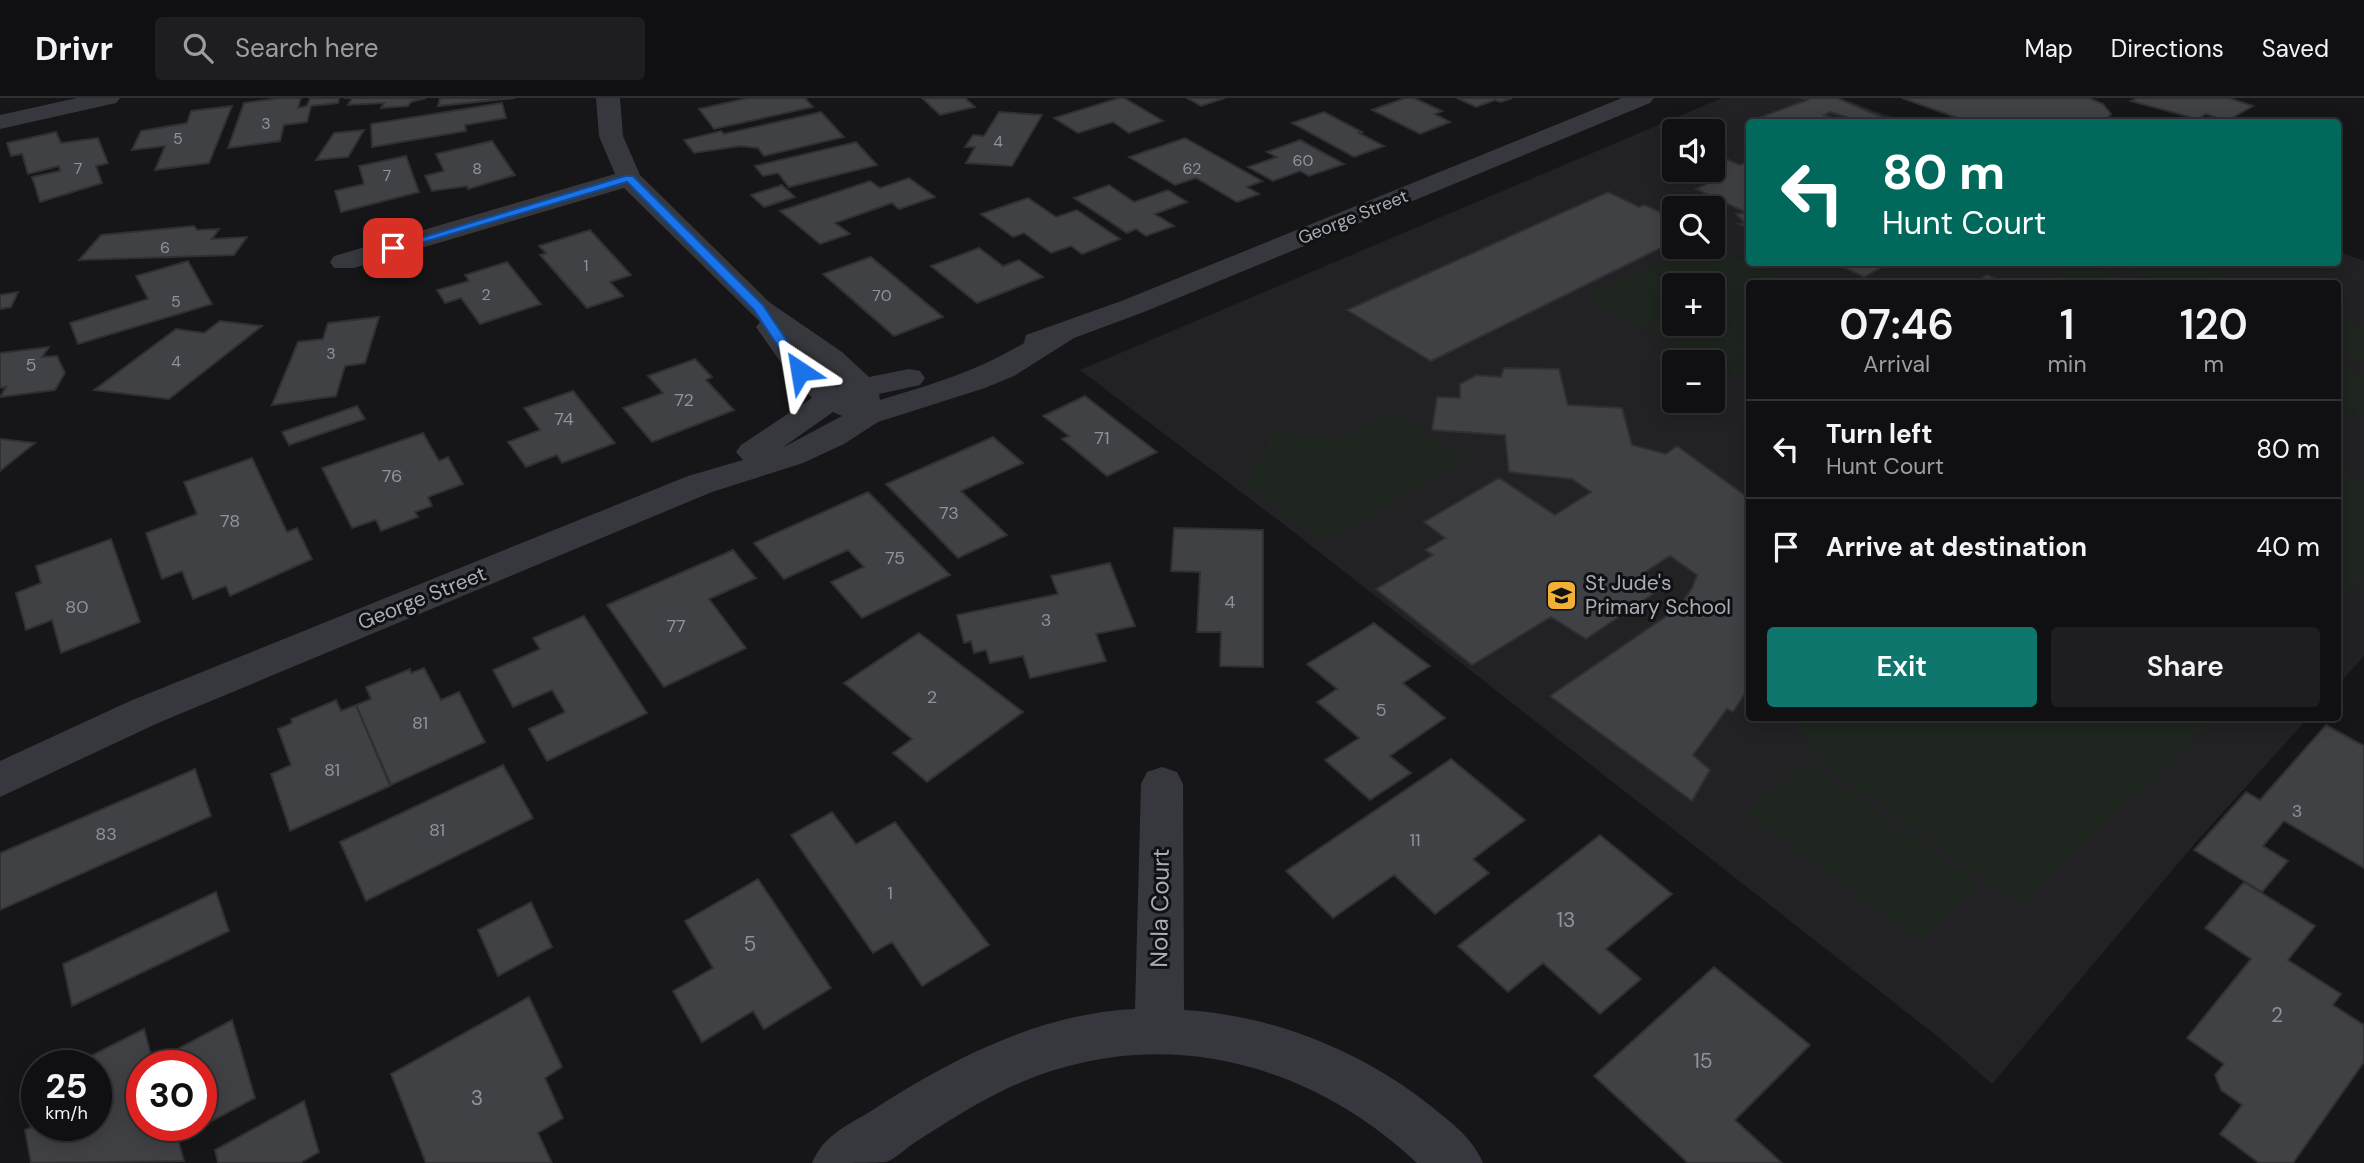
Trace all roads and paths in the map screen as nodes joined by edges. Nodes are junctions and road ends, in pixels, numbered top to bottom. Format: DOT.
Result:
graph roads {
  1 [pos="108,98"];
  2 [pos="608,98"];
  3 [pos="1642,98"];
  4 [pos="0,122"];
  5 [pos="629,178"];
  6 [pos="344,262"];
  7 [pos="759,308"];
  8 [pos="830,400"];
  9 [pos="864,401"];
  10 [pos="700,484"];
  11 [pos="144,712"];
  12 [pos="0,757"];
  13 [pos="0,780"];
  14 [pos="1162,785"];
  15 [pos="1159,1031"];
  16 [pos="839,1163"];
  17 [pos="1456,1163"];
  1 -- 4 [label="street"];
  2 -- 5 [label="street"];
  3 -- 9 [label="street, George Street"];
  5 -- 6 [label="street"];
  5 -- 7 [label="street"];
  7 -- 8 [label="street"];
  7 -- 9 [label="street"];
  8 -- 9 [label="street"];
  8 -- 10 [label="street, George Street"];
  9 -- 10 [label="street, George Street"];
  10 -- 11 [label="street, George Street"];
  11 -- 12 [label="street, George Street"];
  11 -- 13 [label="street, George Street"];
  14 -- 15 [label="street, Nola Court"];
  15 -- 16 [label="street"];
  15 -- 17 [label="street"];
}
